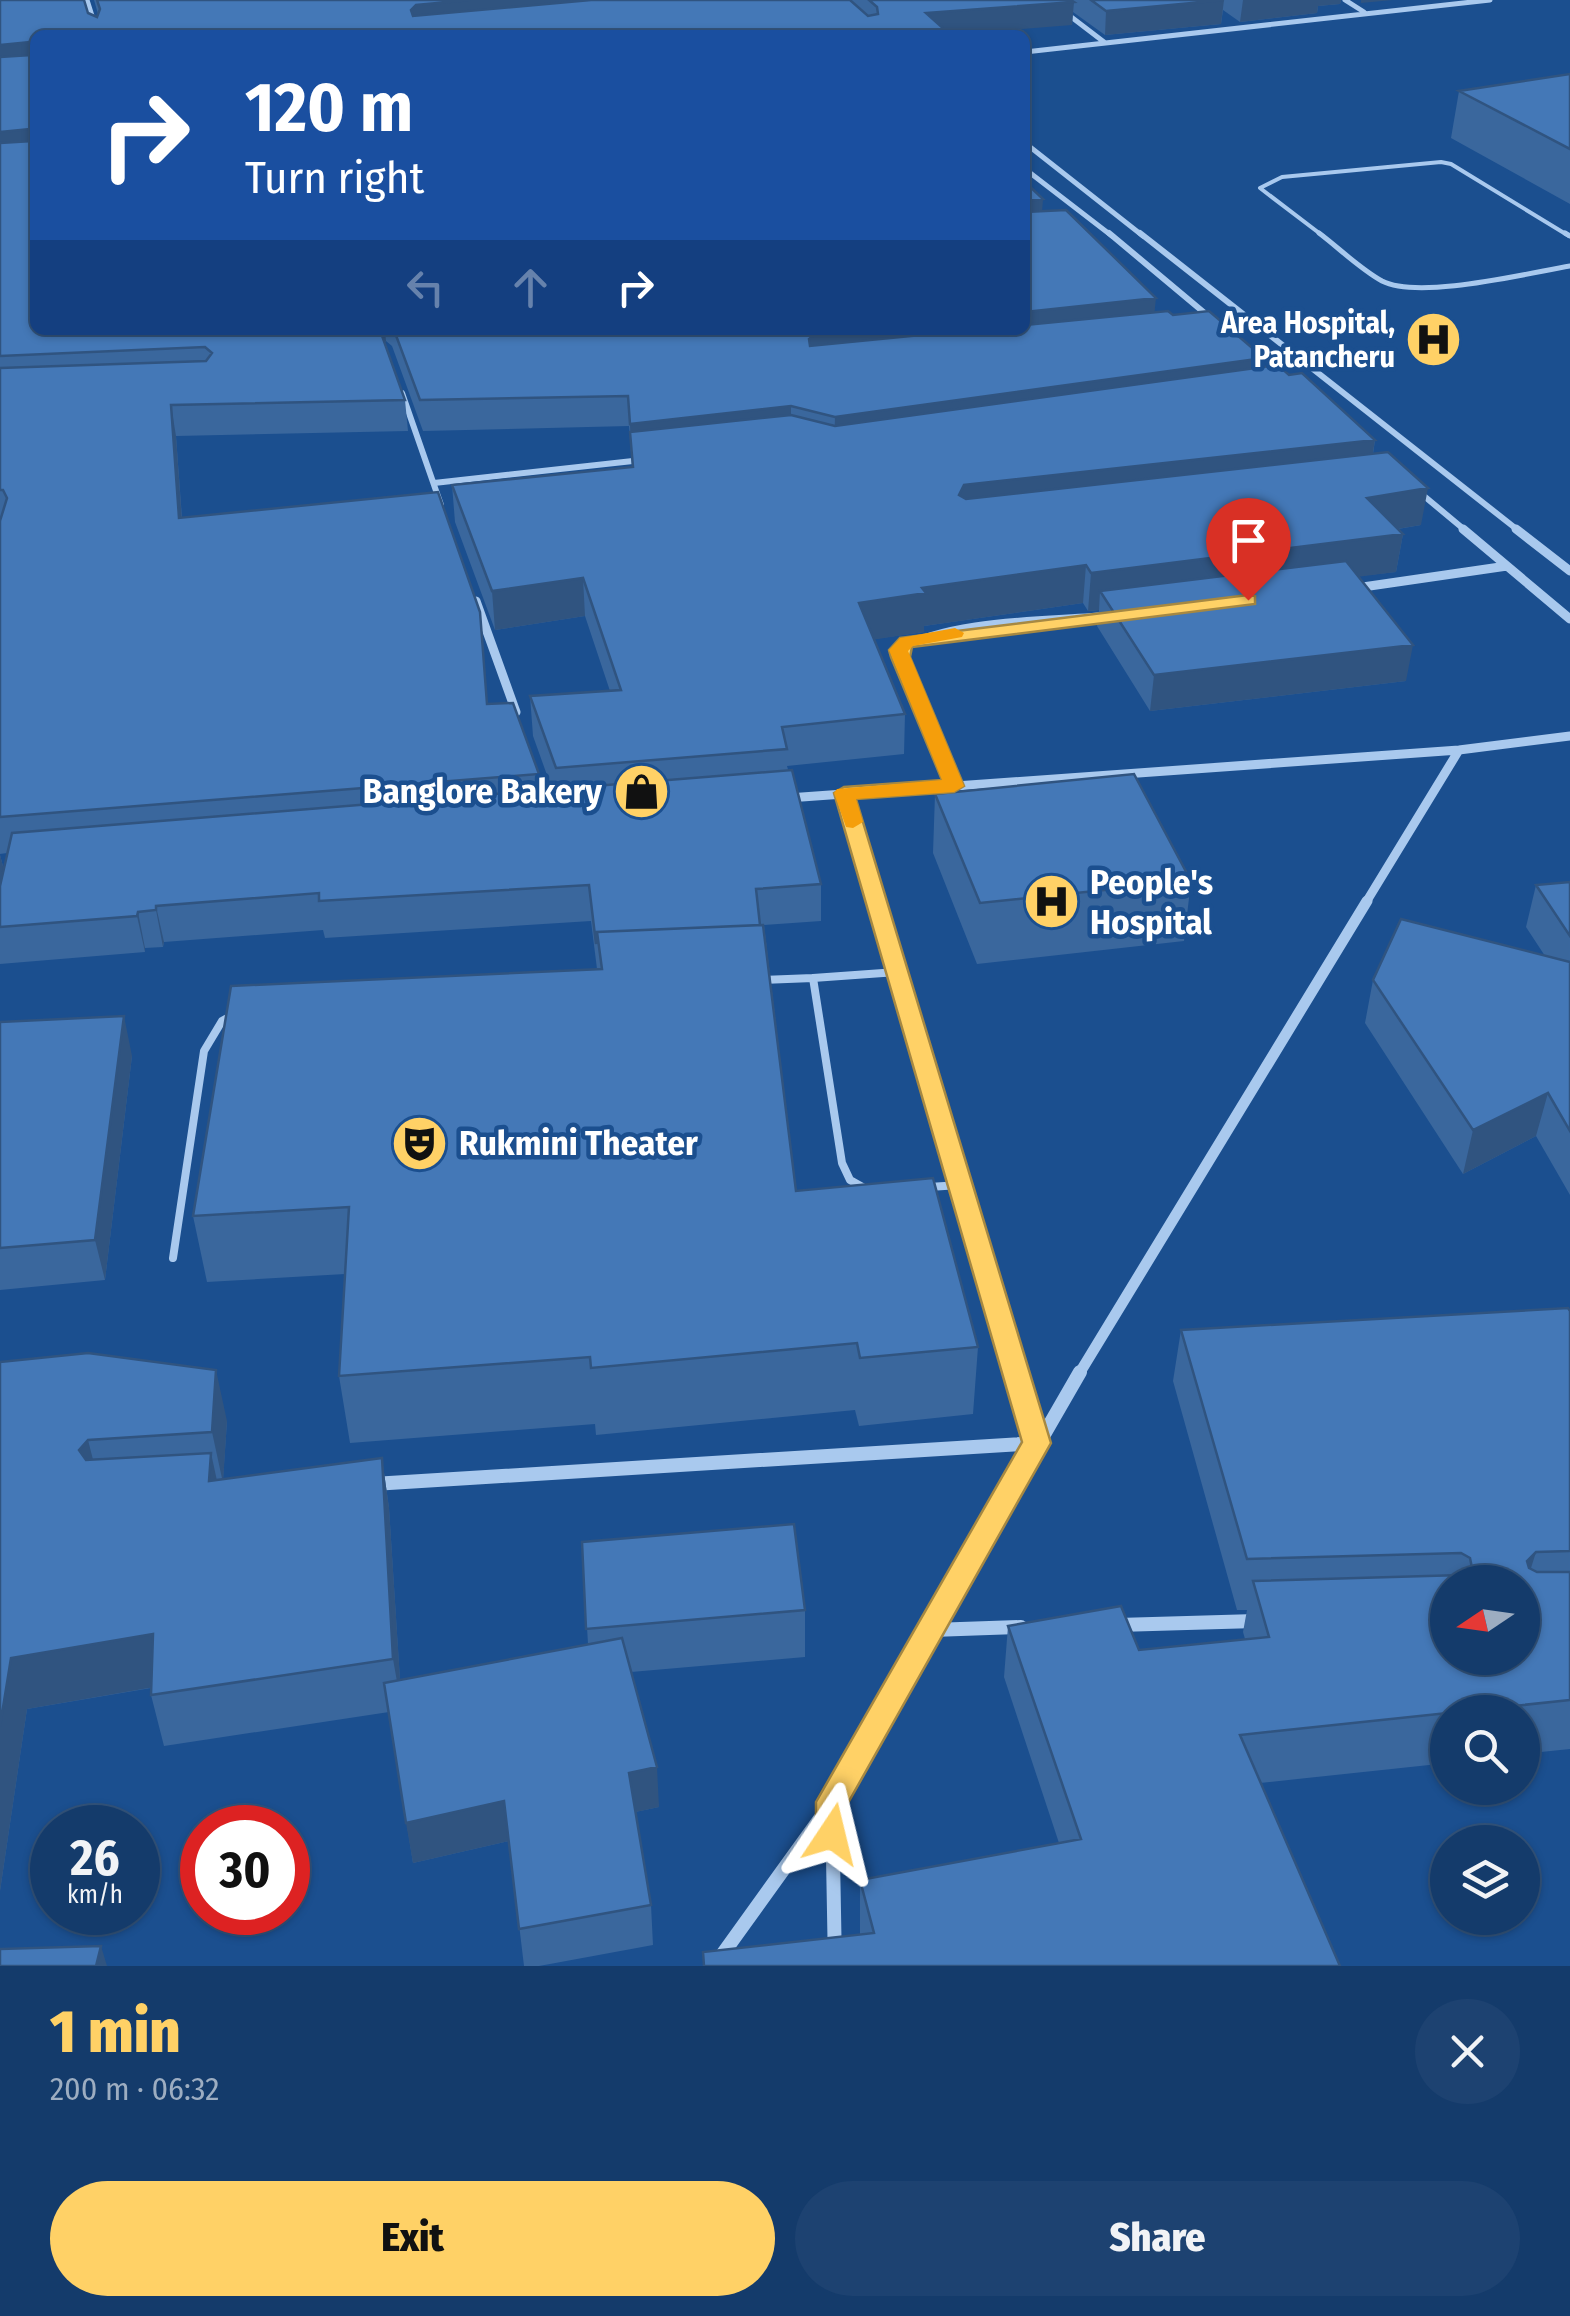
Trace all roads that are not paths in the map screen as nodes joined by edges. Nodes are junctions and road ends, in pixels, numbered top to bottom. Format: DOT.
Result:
graph roads {
  1 [pos="86,0"];
  2 [pos="1049,0"];
  3 [pos="1346,0"];
  4 [pos="1490,0"];
  5 [pos="1365,13"];
  6 [pos="1224,18"];
  7 [pos="1238,27"];
  8 [pos="96,30"];
  9 [pos="1104,42"];
  10 [pos="1030,51"];
  11 [pos="1030,147"];
  12 [pos="1030,173"];
  13 [pos="1102,227"];
  14 [pos="1083,229"];
  15 [pos="1570,236"];
  16 [pos="1570,266"];
  17 [pos="1202,329"];
  18 [pos="398,382"];
  19 [pos="652,459"];
  20 [pos="1403,479"];
  21 [pos="434,483"];
  22 [pos="447,520"];
  23 [pos="1507,566"];
  24 [pos="1570,571"];
  25 [pos="1346,589"];
  26 [pos="474,594"];
  27 [pos="1131,614"];
  28 [pos="1570,620"];
  29 [pos="520,724"];
  30 [pos="1570,736"];
  31 [pos="1459,750"];
  32 [pos="954,786"];
  33 [pos="844,793"];
  34 [pos="767,800"];
  35 [pos="897,972"];
  36 [pos="813,978"];
  37 [pos="755,980"];
  38 [pos="235,1013"];
  39 [pos="960,1185"];
  40 [pos="880,1188"];
  41 [pos="909,1188"];
  42 [pos="173,1258"];
  43 [pos="1037,1443"];
  44 [pos="361,1485"];
  45 [pos="1269,1620"];
  46 [pos="1110,1625"];
  47 [pos="1031,1627"];
  48 [pos="932,1630"];
  49 [pos="832,1802"];
  50 [pos="714,1966"];
  51 [pos="834,1966"];
  1 -- 8 [label="street"];
  2 -- 9 [label="street"];
  3 -- 5 [label="street"];
  4 -- 5 [label="street"];
  5 -- 7 [label="street"];
  6 -- 7 [label="street"];
  7 -- 9 [label="street"];
  9 -- 10 [label="street"];
  11 -- 24 [label="street"];
  12 -- 13 [label="street"];
  13 -- 14 [label="street"];
  13 -- 17 [label="street"];
  15 -- 16 [label="lane"];
  18 -- 21 [label="street"];
  19 -- 21 [label="street"];
  20 -- 23 [label="street"];
  21 -- 22 [label="street"];
  23 -- 25 [label="street"];
  23 -- 28 [label="street"];
  26 -- 29 [label="street"];
  27 -- 32 [label="street"];
  30 -- 31 [label="street"];
  31 -- 32 [label="street"];
  31 -- 43 [label="street"];
  32 -- 33 [label="street"];
  33 -- 34 [label="street"];
  33 -- 35 [label="street"];
  35 -- 36 [label="lane"];
  35 -- 39 [label="street"];
  36 -- 37 [label="lane"];
  36 -- 40 [label="lane"];
  38 -- 42 [label="lane"];
  39 -- 41 [label="lane"];
  39 -- 43 [label="street"];
  43 -- 44 [label="street"];
  43 -- 48 [label="street"];
  45 -- 46 [label="street"];
  47 -- 48 [label="street"];
  48 -- 49 [label="street"];
  49 -- 50 [label="street"];
  49 -- 51 [label="street"];
}
